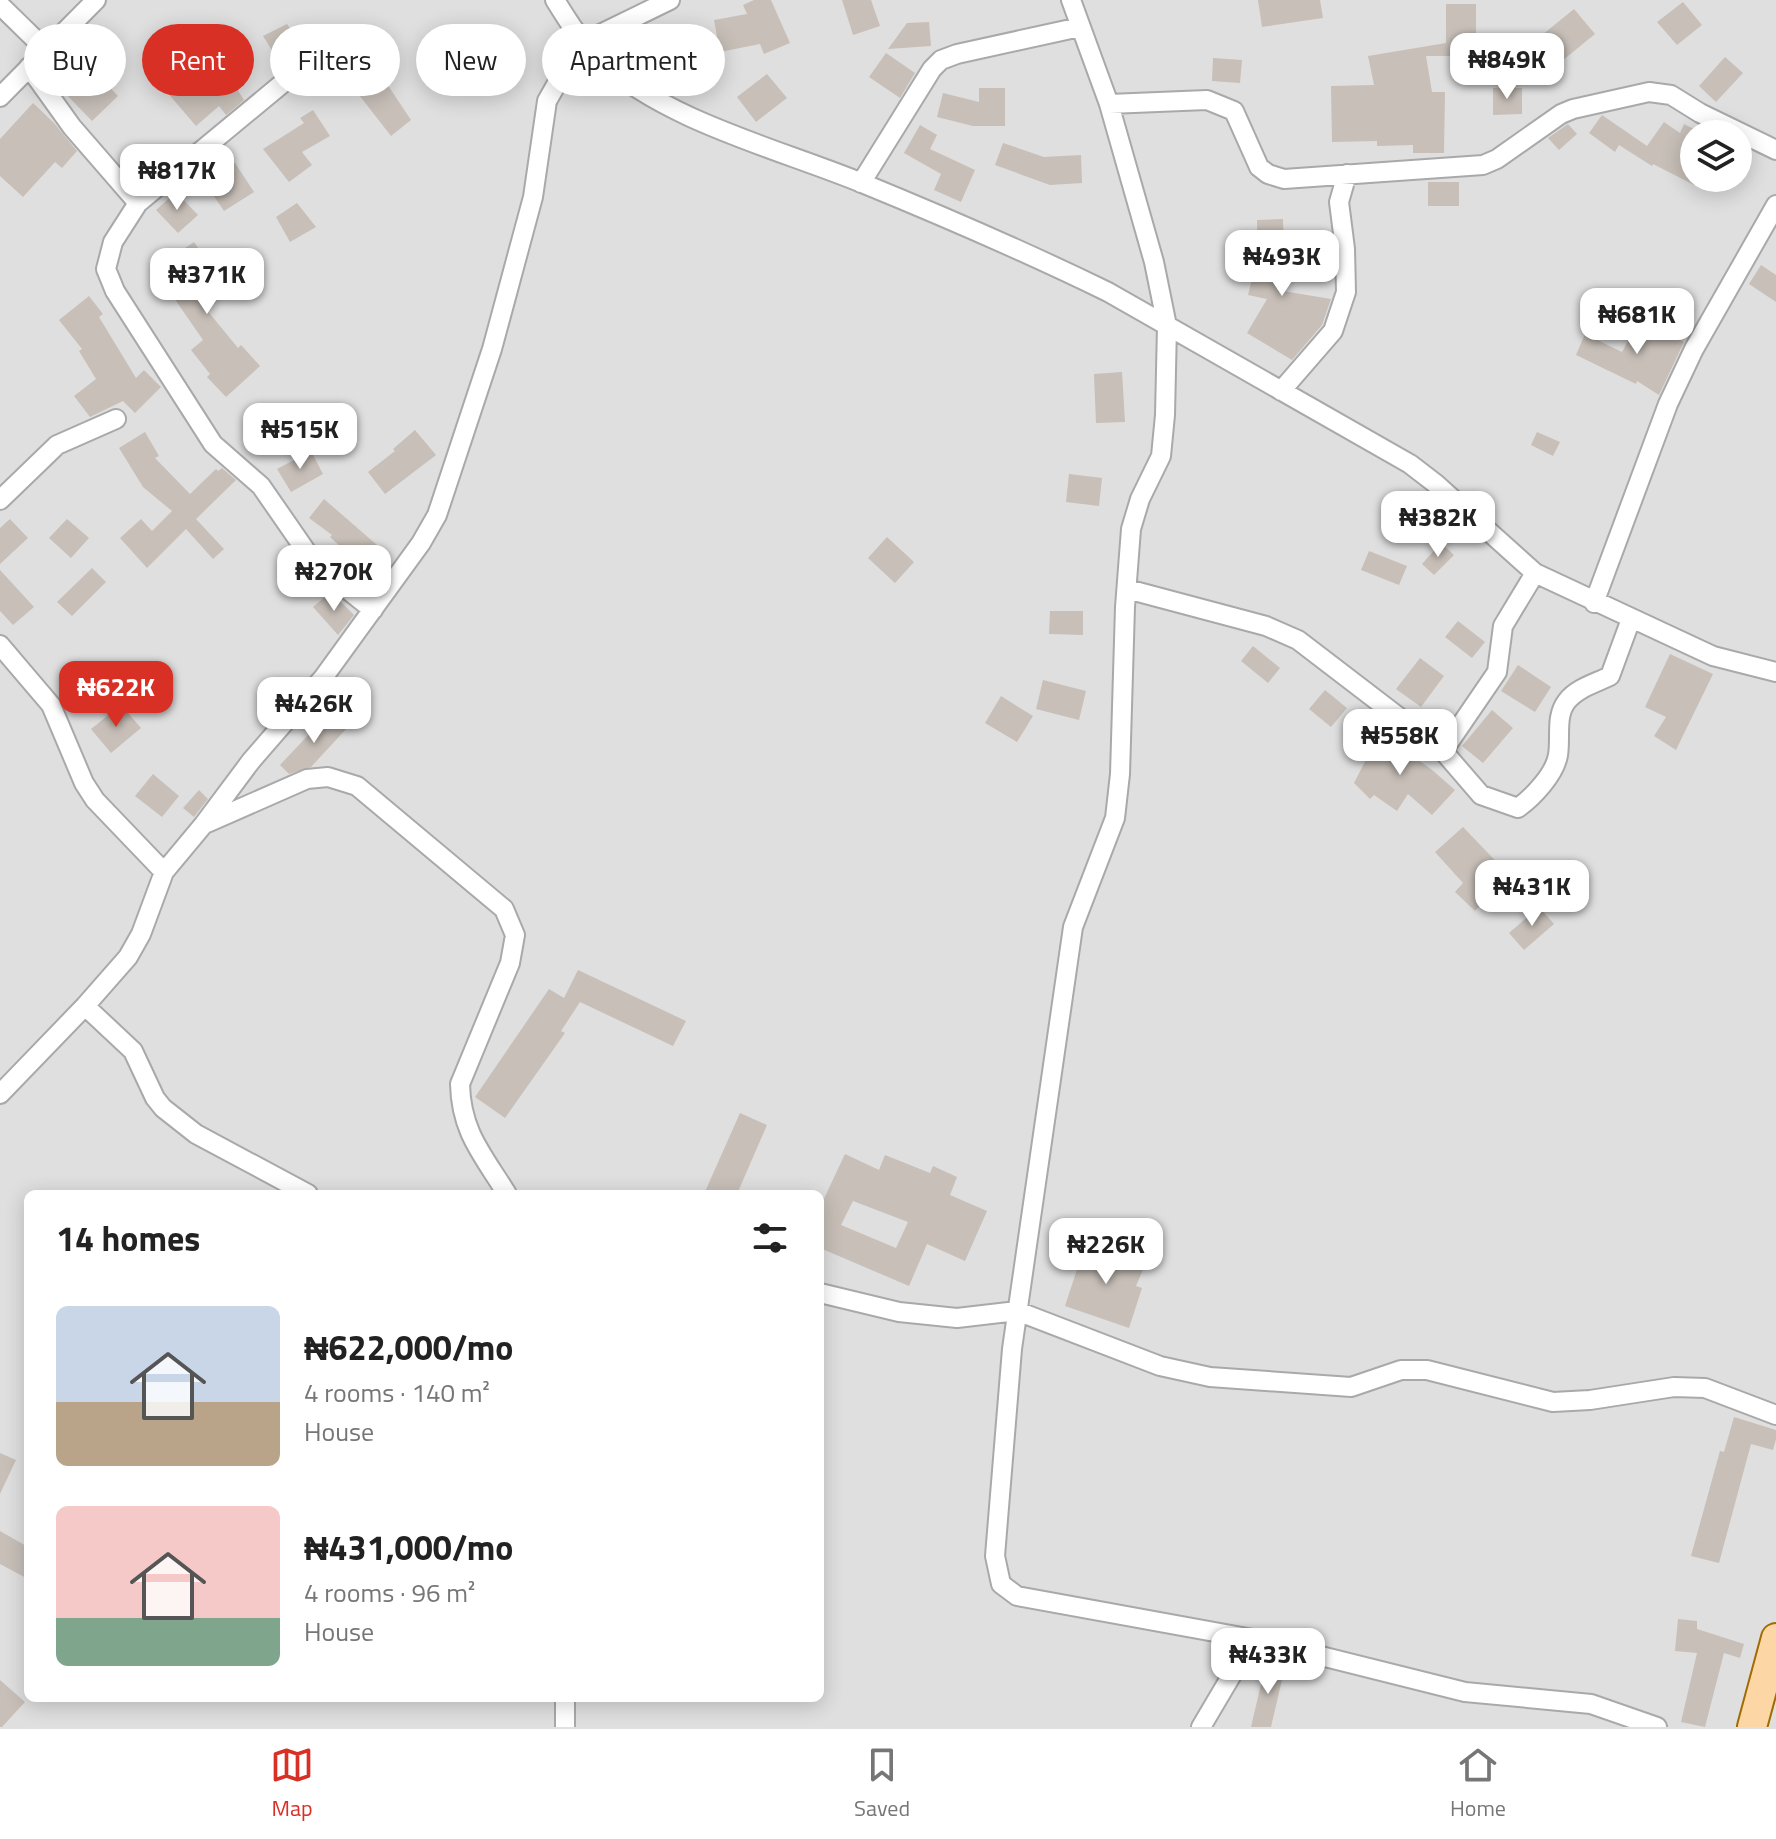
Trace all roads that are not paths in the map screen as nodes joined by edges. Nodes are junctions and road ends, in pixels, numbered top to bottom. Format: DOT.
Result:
graph roads {
  1 [pos="96,0"];
  2 [pos="555,0"];
  3 [pos="670,0"];
  4 [pos="1071,0"];
  5 [pos="0,5"];
  6 [pos="72,24"];
  7 [pos="571,24"];
  8 [pos="607,24"];
  9 [pos="1080,27"];
  10 [pos="24,28"];
  11 [pos="24,72"];
  12 [pos="270,94"];
  13 [pos="50,96"];
  14 [pos="550,96"];
  15 [pos="650,96"];
  16 [pos="0,97"];
  17 [pos="1109,104"];
  18 [pos="1776,150"];
  19 [pos="1347,174"];
  20 [pos="861,183"];
  21 [pos="138,203"];
  22 [pos="1776,205"];
  23 [pos="1167,326"];
  24 [pos="1281,391"];
  25 [pos="116,419"];
  26 [pos="0,500"];
  27 [pos="1535,573"];
  28 [pos="1127,589"];
  29 [pos="1594,603"];
  30 [pos="373,610"];
  31 [pos="1631,619"];
  32 [pos="0,645"];
  33 [pos="1776,672"];
  34 [pos="1443,751"];
  35 [pos="204,824"];
  36 [pos="164,872"];
  37 [pos="85,1006"];
  38 [pos="0,1094"];
  39 [pos="301,1190"];
  40 [pos="505,1190"];
  41 [pos="824,1294"];
  42 [pos="1017,1311"];
  43 [pos="1776,1415"];
  44 [pos="1776,1638"];
  45 [pos="1253,1639"];
  46 [pos="565,1702"];
  47 [pos="565,1727"];
  48 [pos="1201,1727"];
  49 [pos="1657,1727"];
  50 [pos="1752,1727"];
  1 -- 6 [label="street"];
  2 -- 7 [label="street"];
  3 -- 8 [label="street"];
  4 -- 9 [label="street"];
  5 -- 10 [label="street"];
  9 -- 17 [label="street"];
  9 -- 20 [label="street"];
  11 -- 16 [label="street"];
  12 -- 21 [label="street"];
  13 -- 21 [label="street"];
  14 -- 30 [label="street"];
  15 -- 20 [label="street"];
  17 -- 19 [label="street"];
  17 -- 23 [label="street"];
  18 -- 19 [label="street"];
  19 -- 24 [label="street"];
  20 -- 23 [label="street"];
  21 -- 30 [label="street"];
  22 -- 29 [label="street"];
  23 -- 24 [label="street"];
  23 -- 28 [label="street"];
  24 -- 27 [label="street"];
  25 -- 26 [label="street"];
  27 -- 29 [label="street"];
  27 -- 34 [label="street"];
  28 -- 34 [label="street"];
  28 -- 42 [label="street"];
  29 -- 31 [label="street"];
  30 -- 35 [label="street"];
  31 -- 33 [label="street"];
  31 -- 34 [label="street"];
  32 -- 36 [label="street"];
  35 -- 36 [label="street"];
  35 -- 40 [label="street"];
  36 -- 37 [label="street"];
  37 -- 38 [label="street"];
  37 -- 39 [label="street"];
  41 -- 42 [label="street"];
  42 -- 43 [label="street"];
  42 -- 45 [label="street"];
  44 -- 50 [label="main road"];
  45 -- 48 [label="street"];
  45 -- 49 [label="street"];
  46 -- 47 [label="street"];
}
